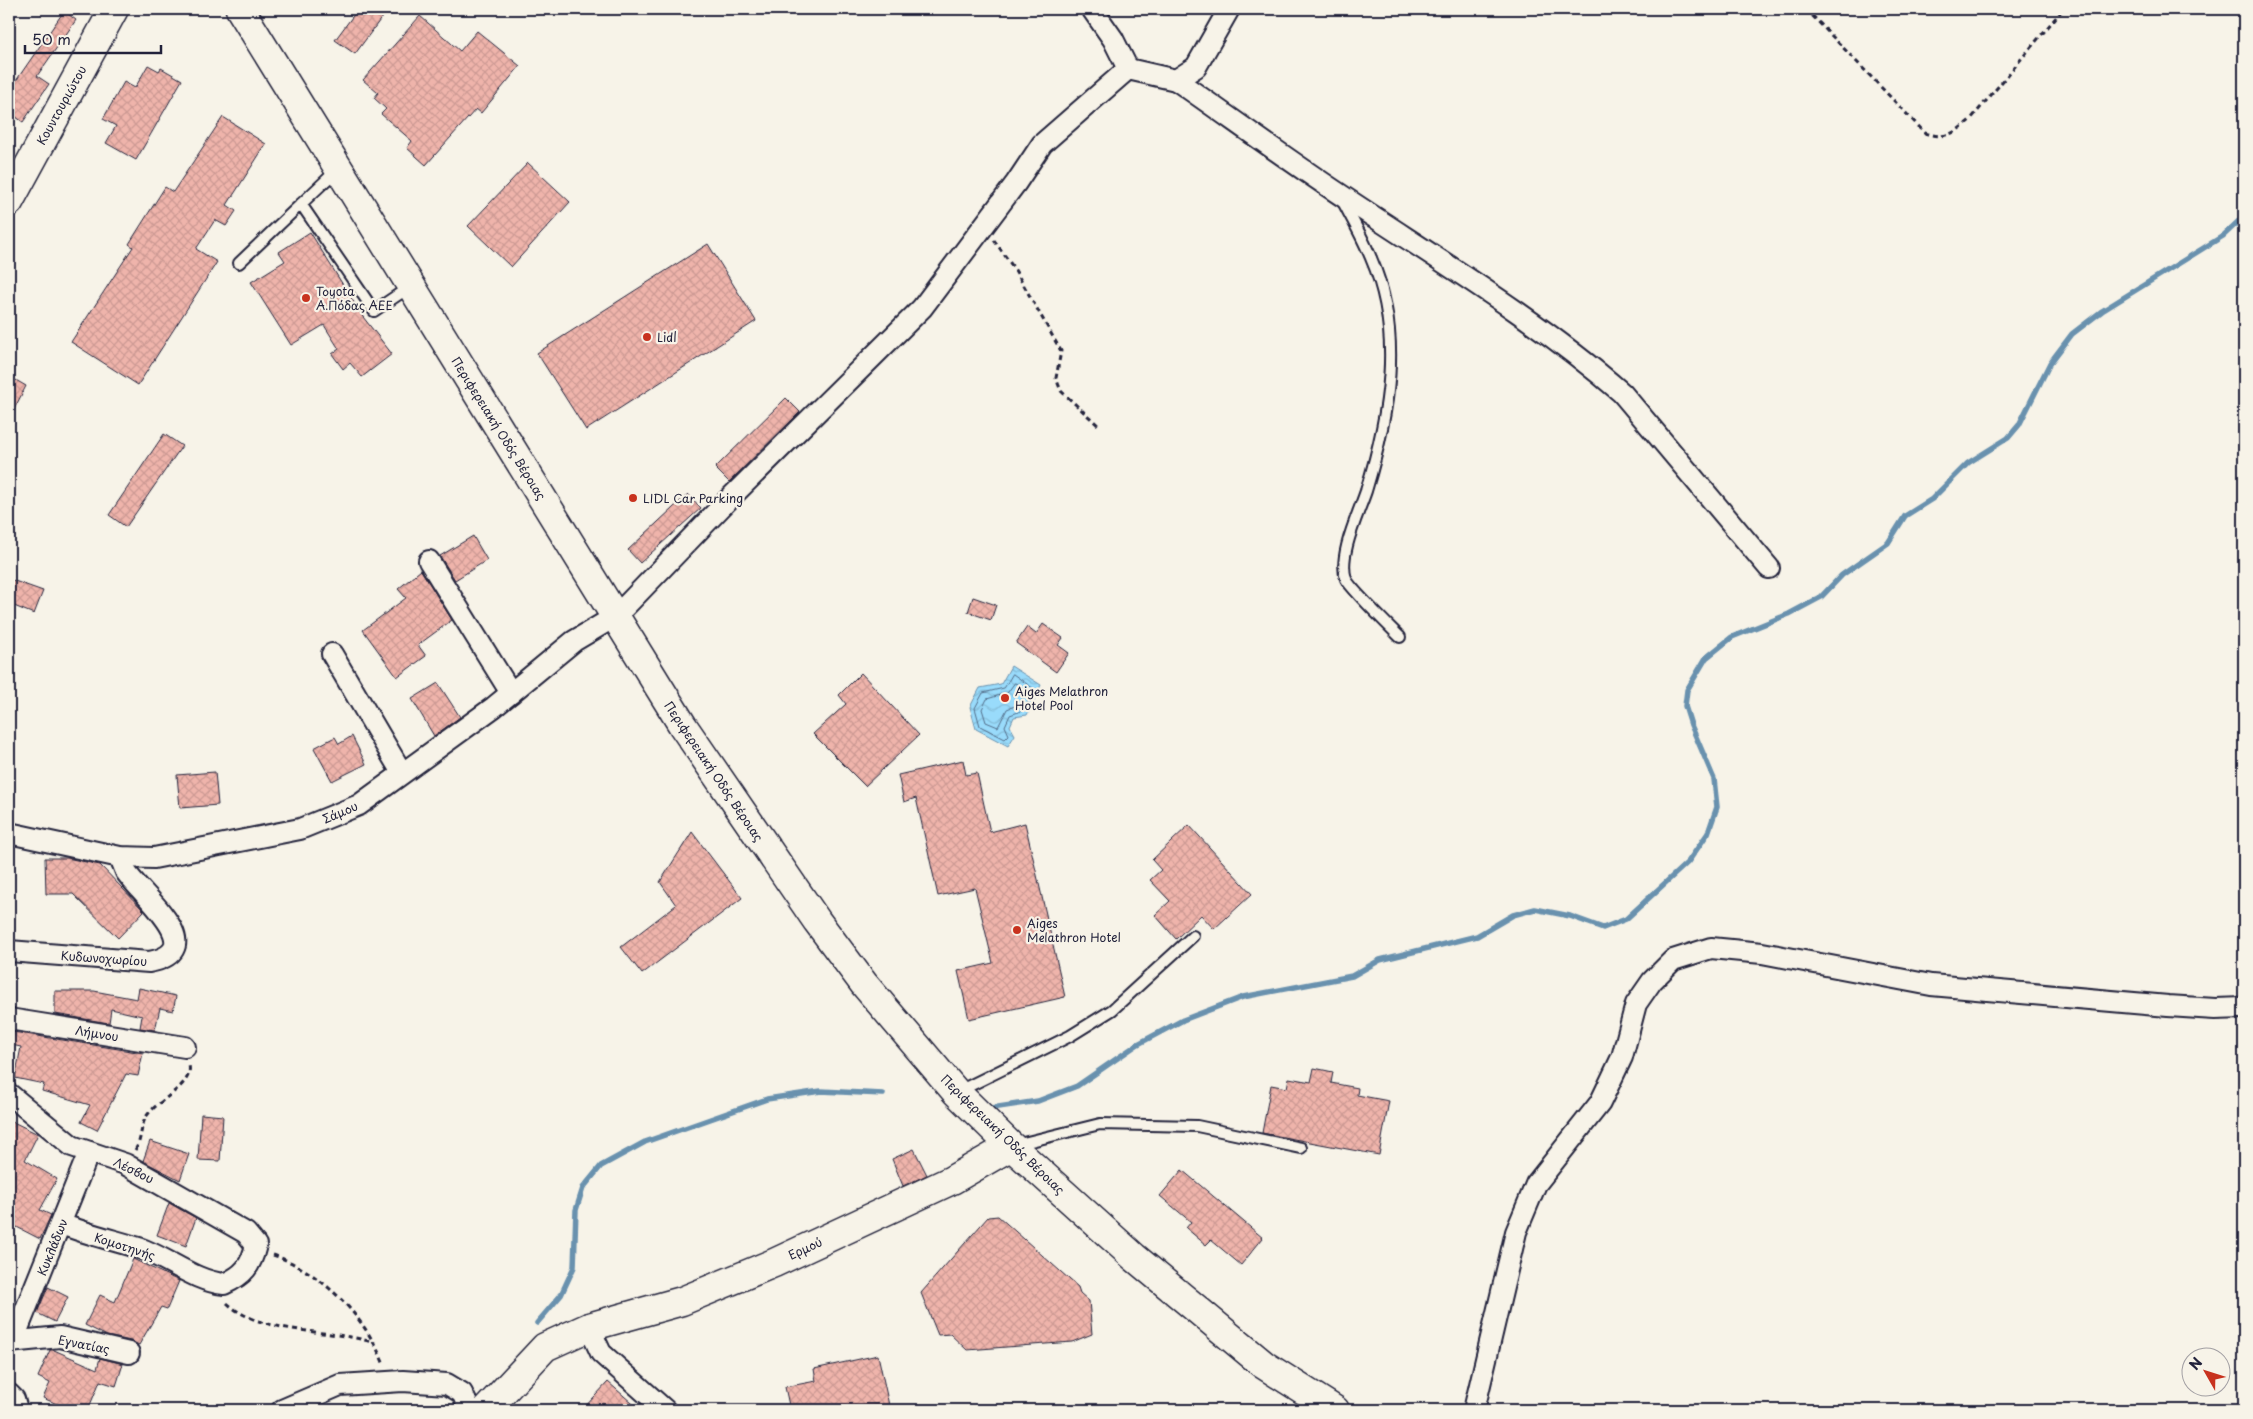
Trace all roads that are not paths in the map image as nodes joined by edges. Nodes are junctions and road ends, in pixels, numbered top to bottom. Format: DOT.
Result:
graph roads {
  1 [pos="114,9"];
  2 [pos="240,9"];
  3 [pos="1092,9"];
  4 [pos="1230,9"];
  5 [pos="1128,69"];
  6 [pos="1176,80"];
  7 [pos="339,168"];
  8 [pos="1338,192"];
  9 [pos="9,202"];
  10 [pos="301,204"];
  11 [pos="239,263"];
  12 [pos="412,286"];
  13 [pos="429,561"];
  14 [pos="1769,568"];
  15 [pos="616,616"];
  16 [pos="1400,637"];
  17 [pos="332,654"];
  18 [pos="511,693"];
  19 [pos="402,773"];
  20 [pos="9,833"];
  21 [pos="120,857"];
  22 [pos="1193,936"];
  23 [pos="9,951"];
  24 [pos="2244,1008"];
  25 [pos="9,1018"];
  26 [pos="185,1047"];
  27 [pos="956,1092"];
  28 [pos="9,1094"];
  29 [pos="1012,1146"];
  30 [pos="1301,1148"];
  31 [pos="89,1152"];
  32 [pos="61,1224"];
  33 [pos="216,1283"];
  34 [pos="589,1327"];
  35 [pos="11,1342"];
  36 [pos="130,1353"];
  37 [pos="9,1394"];
  38 [pos="17,1410"];
  39 [pos="282,1410"];
  40 [pos="470,1410"];
  41 [pos="486,1410"];
  42 [pos="665,1410"];
  43 [pos="1334,1410"];
  44 [pos="1474,1410"];
  1 -- 9 [label="main road, Κουντουριώτου"];
  2 -- 7 [label="main road, Περιφερειακή Οδός Βέροιας"];
  3 -- 5 [label="street"];
  4 -- 6 [label="street"];
  5 -- 6 [label="street"];
  5 -- 15 [label="street, Σάμου"];
  6 -- 8 [label="street"];
  7 -- 10 [label="lane"];
  7 -- 12 [label="main road, Περιφερειακή Οδός Βέροιας"];
  8 -- 14 [label="street"];
  8 -- 16 [label="lane"];
  10 -- 11 [label="lane"];
  10 -- 12 [label="lane"];
  12 -- 15 [label="main road, Περιφερειακή Οδός Βέροιας"];
  13 -- 18 [label="street"];
  15 -- 18 [label="street, Σάμου"];
  15 -- 27 [label="main road, Περιφερειακή Οδός Βέροιας"];
  17 -- 19 [label="street"];
  18 -- 19 [label="street, Σάμου"];
  19 -- 21 [label="street, Σάμου"];
  20 -- 21 [label="street, Σάμου"];
  21 -- 23 [label="street, Κυδωνοχωρίου"];
  22 -- 27 [label="lane"];
  24 -- 44 [label="street"];
  25 -- 26 [label="street, Λήμνου"];
  27 -- 29 [label="main road, Περιφερειακή Οδός Βέροιας"];
  28 -- 31 [label="street, Λέσβου"];
  29 -- 30 [label="lane"];
  29 -- 34 [label="main road, Ερμού"];
  29 -- 43 [label="main road, Περιφερειακή Οδός Βέροιας"];
  31 -- 32 [label="street, Κυκλάδων"];
  31 -- 33 [label="street, Λέσβου"];
  32 -- 33 [label="street, Κομοτηνής"];
  32 -- 35 [label="street, Κυκλάδων"];
  34 -- 41 [label="main road, Ερμού"];
  34 -- 42 [label="street"];
  35 -- 36 [label="street, Εγνατίας"];
  37 -- 38 [label="street"];
  39 -- 40 [label="street"];
}
